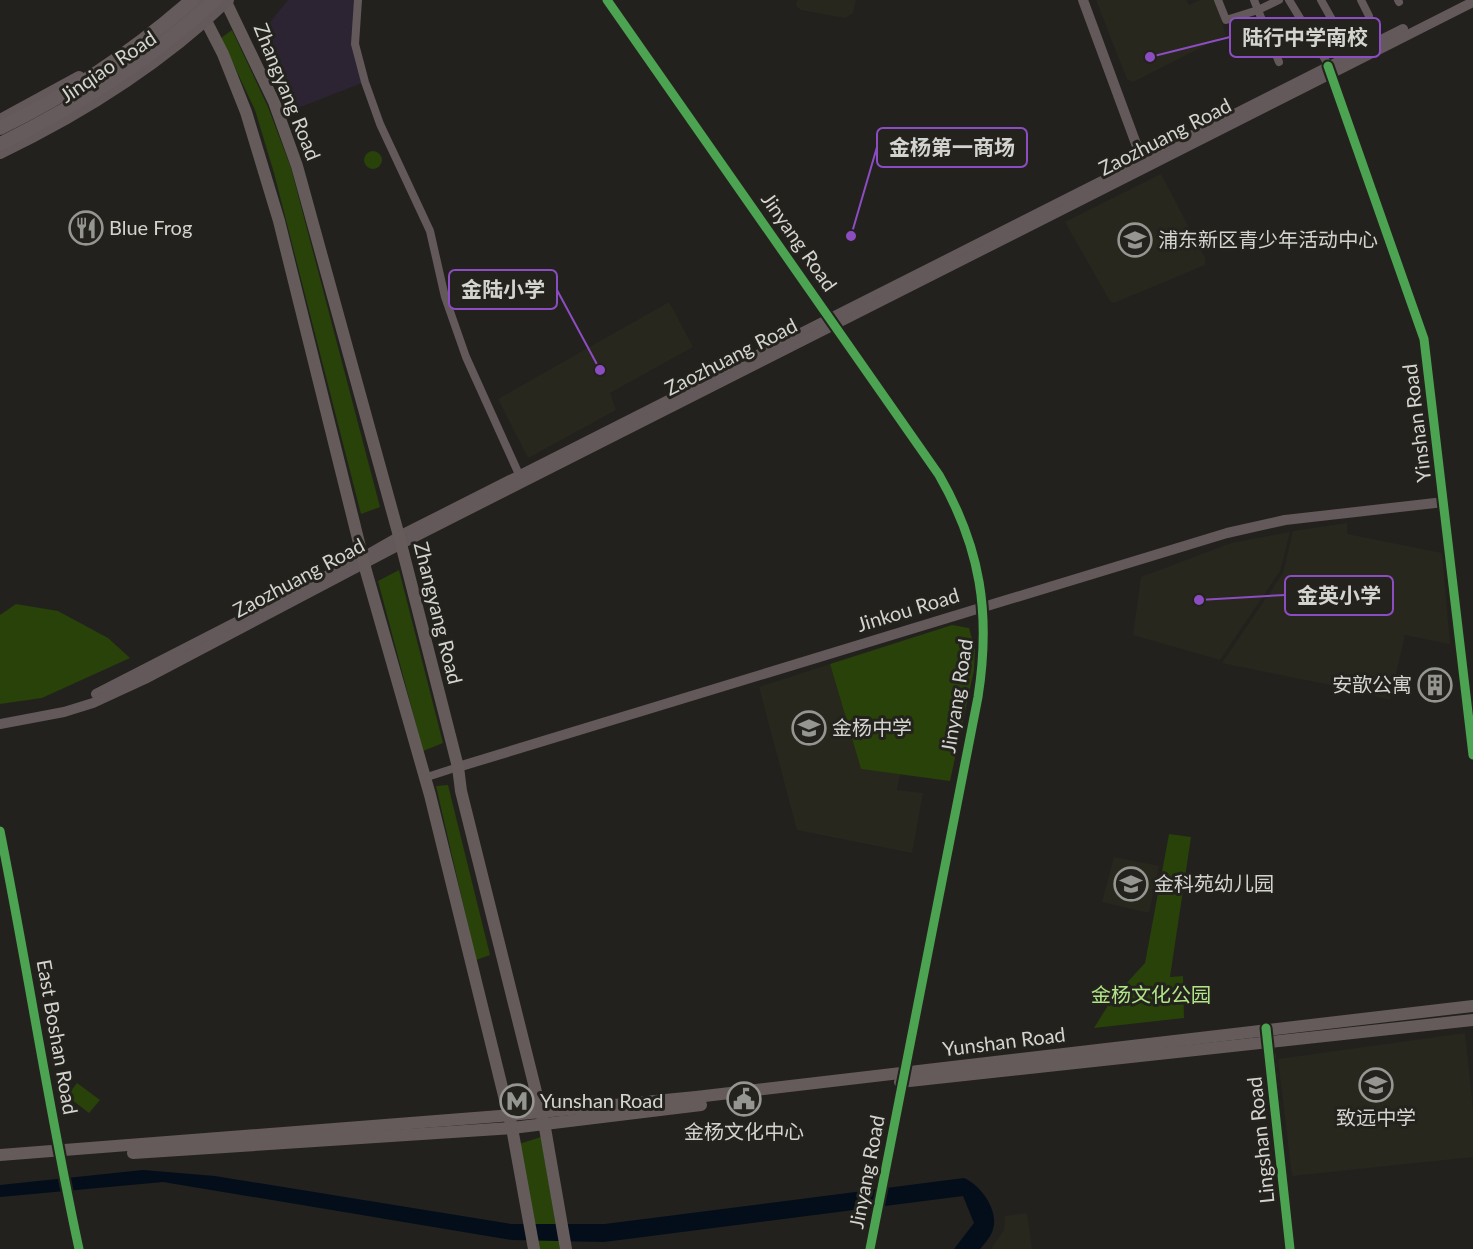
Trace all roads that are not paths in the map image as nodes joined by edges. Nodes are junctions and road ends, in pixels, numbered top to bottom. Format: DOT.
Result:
graph roads {
  1 [pos="184,0"];
  2 [pos="221,0"];
  3 [pos="358,0"];
  4 [pos="607,0"];
  5 [pos="1083,0"];
  6 [pos="1218,0"];
  7 [pos="1254,0"];
  8 [pos="1279,0"];
  9 [pos="1289,0"];
  10 [pos="1321,0"];
  11 [pos="1360,0"];
  12 [pos="1461,0"];
  13 [pos="196,1"];
  14 [pos="1473,2"];
  15 [pos="1258,10"];
  16 [pos="1369,16"];
  17 [pos="206,19"];
  18 [pos="1341,34"];
  19 [pos="1279,62"];
  20 [pos="1328,67"];
  21 [pos="79,112"];
  22 [pos="5,117"];
  23 [pos="0,128"];
  24 [pos="0,144"];
  25 [pos="0,153"];
  26 [pos="1144,164"];
  27 [pos="832,322"];
  28 [pos="517,470"];
  29 [pos="1444,502"];
  30 [pos="400,540"];
  31 [pos="364,561"];
  32 [pos="984,606"];
  33 [pos="0,717"];
  34 [pos="0,724"];
  35 [pos="1473,755"];
  36 [pos="458,767"];
  37 [pos="424,778"];
  38 [pos="0,831"];
  39 [pos="1473,1006"];
  40 [pos="1473,1020"];
  41 [pos="1268,1037"];
  42 [pos="903,1078"];
  43 [pos="508,1115"];
  44 [pos="542,1117"];
  45 [pos="512,1128"];
  46 [pos="0,1155"];
  47 [pos="60,1160"];
  48 [pos="0,1163"];
  49 [pos="534,1248"];
  50 [pos="80,1249"];
  51 [pos="566,1249"];
  52 [pos="870,1249"];
  53 [pos="1290,1249"];
  1 -- 22 [label="main road, Jinqiao Road"];
  2 -- 17 [label="main road"];
  2 -- 24 [label="highway, bridge"];
  2 -- 30 [label="main road, Zhangyang Road"];
  3 -- 28 [label="street"];
  4 -- 27 [label="street, Jinyang Road"];
  5 -- 26 [label="street"];
  6 -- 15 [label="street"];
  7 -- 15 [label="street"];
  8 -- 15 [label="street"];
  9 -- 20 [label="street"];
  10 -- 18 [label="street"];
  11 -- 16 [label="street"];
  12 -- 20 [label="street, Zaozhuang Road"];
  13 -- 17 [label="main road"];
  13 -- 21 [label="main road"];
  13 -- 23 [label="highway"];
  14 -- 20 [label="street, Zaozhuang Road"];
  15 -- 19 [label="street"];
  17 -- 21 [label="main road, Jinqiao Road"];
  17 -- 31 [label="main road"];
  20 -- 26 [label="street, Zaozhuang Road"];
  20 -- 29 [label="street, Yinshan Road"];
  21 -- 25 [label="main road, Jinqiao Road"];
  22 -- 23 [label="main road, Jinqiao Road"];
  26 -- 27 [label="street, Zaozhuang Road"];
  27 -- 30 [label="street, Zaozhuang Road"];
  27 -- 32 [label="street, Jinyang Road"];
  29 -- 32 [label="street, Jinkou Road"];
  29 -- 35 [label="street, Yinshan Road"];
  30 -- 31 [label="street, Zaozhuang Road"];
  30 -- 36 [label="main road, Zhangyang Road"];
  31 -- 33 [label="street, Zaozhuang Road"];
  31 -- 34 [label="street, Zaozhuang Road"];
  31 -- 37 [label="main road"];
  32 -- 36 [label="street, Jinkou Road"];
  32 -- 42 [label="street, Jinyang Road"];
  36 -- 37 [label="street, Jinkou Road"];
  36 -- 44 [label="main road, Zhangyang Road"];
  37 -- 43 [label="main road"];
  38 -- 47 [label="street, East Boshan Road"];
  39 -- 41 [label="main road, Yunshan Road"];
  40 -- 41 [label="main road, Yunshan Road"];
  41 -- 42 [label="main road, Yunshan Road"];
  41 -- 53 [label="street, Lingshan Road"];
  42 -- 44 [label="main road, Yunshan Road"];
  42 -- 52 [label="street, Jinyang Road"];
  43 -- 44 [label="main road, Yunshan Road"];
  43 -- 45 [label="main road"];
  43 -- 47 [label="main road, Yunshan Road"];
  44 -- 45 [label="main road, Yunshan Road"];
  44 -- 51 [label="main road, Zhangyang Road"];
  45 -- 47 [label="main road, Yunshan Road"];
  45 -- 49 [label="main road"];
  46 -- 47 [label="main road, Yunshan Road"];
  47 -- 48 [label="main road, Yunshan Road"];
  47 -- 50 [label="street, East Boshan Road"];
}
